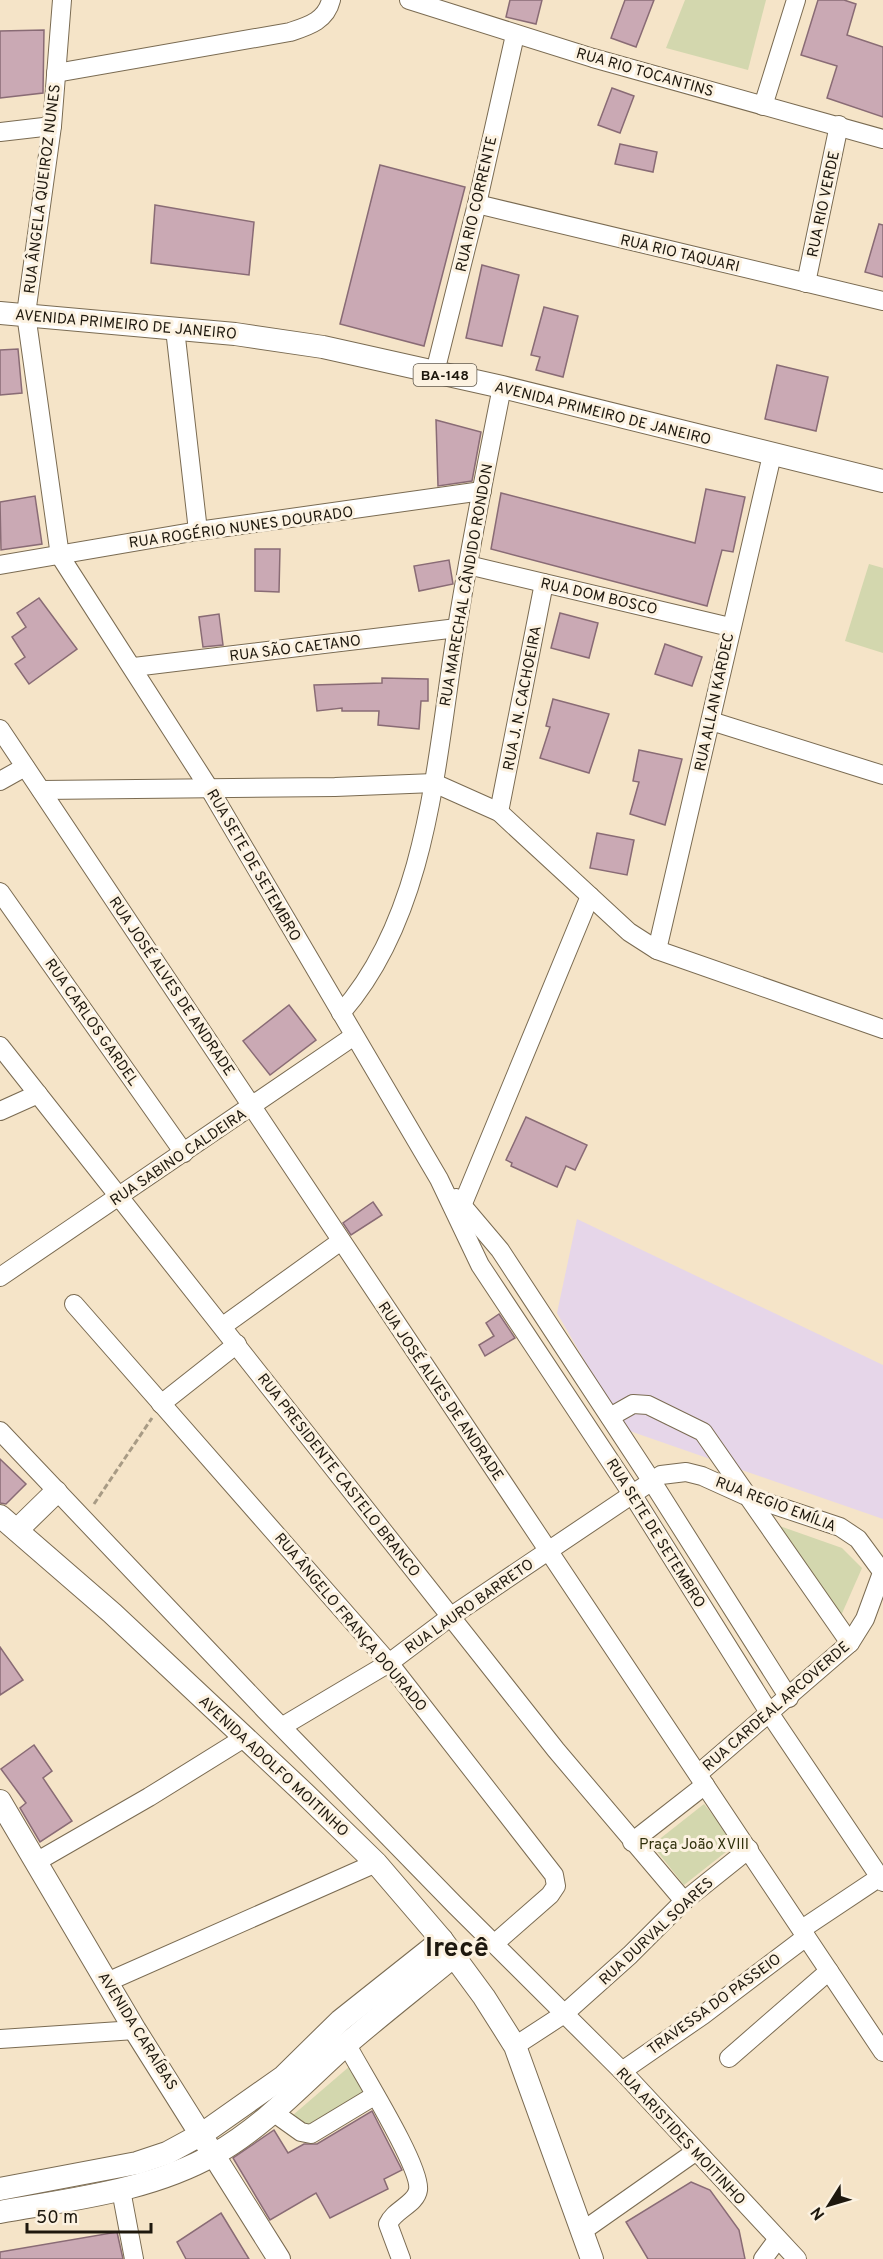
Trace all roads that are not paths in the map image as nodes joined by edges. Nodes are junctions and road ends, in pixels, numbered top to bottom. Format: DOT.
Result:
graph roads {
  1 [pos="62,0"];
  2 [pos="331,0"];
  3 [pos="796,0"];
  4 [pos="421,2"];
  5 [pos="515,35"];
  6 [pos="56,73"];
  7 [pos="763,106"];
  8 [pos="839,125"];
  9 [pos="52,126"];
  10 [pos="0,132"];
  11 [pos="883,139"];
  12 [pos="477,204"];
  13 [pos="807,283"];
  14 [pos="883,301"];
  15 [pos="0,313"];
  16 [pos="26,314"];
  17 [pos="176,329"];
  18 [pos="435,372"];
  19 [pos="502,387"];
  20 [pos="772,455"];
  21 [pos="883,481"];
  22 [pos="482,491"];
  23 [pos="198,531"];
  24 [pos="60,555"];
  25 [pos="0,565"];
  26 [pos="468,565"];
  27 [pos="544,584"];
  28 [pos="730,627"];
  29 [pos="457,628"];
  30 [pos="134,667"];
  31 [pos="711,721"];
  32 [pos="0,729"];
  33 [pos="25,767"];
  34 [pos="883,775"];
  35 [pos="0,782"];
  36 [pos="434,783"];
  37 [pos="209,788"];
  38 [pos="41,790"];
  39 [pos="499,812"];
  40 [pos="0,892"];
  41 [pos="590,896"];
  42 [pos="657,950"];
  43 [pos="341,1013"];
  44 [pos="883,1029"];
  45 [pos="354,1035"];
  46 [pos="0,1046"];
  47 [pos="38,1094"];
  48 [pos="252,1107"];
  49 [pos="0,1111"];
  50 [pos="184,1153"];
  51 [pos="118,1196"];
  52 [pos="459,1211"];
  53 [pos="341,1241"];
  54 [pos="0,1278"];
  55 [pos="74,1304"];
  56 [pos="223,1326"];
  57 [pos="237,1344"];
  58 [pos="161,1404"];
  59 [pos="610,1418"];
  60 [pos="0,1431"];
  61 [pos="651,1480"];
  62 [pos="56,1491"];
  63 [pos="632,1494"];
  64 [pos="744,1495"];
  65 [pos="9,1523"];
  66 [pos="548,1550"];
  67 [pos="883,1572"];
  68 [pos="450,1617"];
  69 [pos="850,1643"];
  70 [pos="389,1662"];
  71 [pos="789,1698"];
  72 [pos="770,1714"];
  73 [pos="283,1726"];
  74 [pos="244,1738"];
  75 [pos="702,1780"];
  76 [pos="0,1801"];
  77 [pos="632,1842"];
  78 [pos="749,1849"];
  79 [pos="36,1862"];
  80 [pos="376,1863"];
  81 [pos="882,1878"];
  82 [pos="684,1901"];
  83 [pos="804,1933"];
  84 [pos="494,1944"];
  85 [pos="448,1948"];
  86 [pos="829,1971"];
  87 [pos="107,1982"];
  88 [pos="564,2014"];
  89 [pos="135,2030"];
  90 [pos="0,2039"];
  91 [pos="346,2045"];
  92 [pos="515,2046"];
  93 [pos="883,2052"];
  94 [pos="729,2058"];
  95 [pos="622,2071"];
  96 [pos="374,2096"];
  97 [pos="273,2112"];
  98 [pos="202,2134"];
  99 [pos="695,2151"];
  100 [pos="215,2154"];
  101 [pos="0,2189"];
  102 [pos="121,2190"];
  103 [pos="0,2212"];
  104 [pos="584,2230"];
  105 [pos="777,2240"];
  106 [pos="134,2259"];
  107 [pos="279,2259"];
  108 [pos="401,2259"];
  109 [pos="592,2259"];
  110 [pos="763,2259"];
  111 [pos="797,2259"];
  1 -- 6 [label="street, RUA ÂNGELA QUEIROZ NUNES"];
  2 -- 6 [label="street"];
  3 -- 7 [label="street"];
  4 -- 5 [label="street, RUA RIO TOCANTINS"];
  5 -- 7 [label="street, RUA RIO TOCANTINS"];
  5 -- 12 [label="street, RUA RIO CORRENTE"];
  6 -- 9 [label="street, RUA ÂNGELA QUEIROZ NUNES"];
  7 -- 8 [label="street, RUA RIO TOCANTINS"];
  8 -- 11 [label="street, RUA RIO TOCANTINS"];
  8 -- 13 [label="street, RUA RIO VERDE"];
  9 -- 10 [label="street"];
  9 -- 16 [label="street, RUA ÂNGELA QUEIROZ NUNES"];
  12 -- 13 [label="street, RUA RIO TAQUARI"];
  12 -- 18 [label="street, RUA RIO CORRENTE"];
  13 -- 14 [label="street, RUA RIO TAQUARI"];
  15 -- 16 [label="main road, AVENIDA PRIMEIRO DE JANEIRO / BA-148"];
  16 -- 17 [label="main road, AVENIDA PRIMEIRO DE JANEIRO / BA-148"];
  16 -- 24 [label="street, RUA ÂNGELA QUEIROZ NUNES"];
  17 -- 18 [label="main road, AVENIDA PRIMEIRO DE JANEIRO / BA-148"];
  17 -- 23 [label="street"];
  18 -- 19 [label="main road, AVENIDA PRIMEIRO DE JANEIRO / BA-148"];
  19 -- 20 [label="main road, AVENIDA PRIMEIRO DE JANEIRO / BA-148"];
  19 -- 22 [label="street, RUA MARECHAL CÂNDIDO RONDON"];
  20 -- 21 [label="main road, AVENIDA PRIMEIRO DE JANEIRO / BA-148"];
  20 -- 28 [label="street, RUA ALLAN KARDEC"];
  22 -- 23 [label="street, RUA ROGÉRIO NUNES DOURADO"];
  22 -- 26 [label="street, RUA MARECHAL CÂNDIDO RONDON"];
  23 -- 24 [label="street, RUA ROGÉRIO NUNES DOURADO"];
  24 -- 25 [label="street, RUA ROGÉRIO NUNES DOURADO"];
  24 -- 30 [label="street, RUA SETE DE SETEMBRO"];
  26 -- 27 [label="street, RUA DOM BOSCO"];
  26 -- 29 [label="street, RUA MARECHAL CÂNDIDO RONDON"];
  27 -- 28 [label="street, RUA DOM BOSCO"];
  27 -- 39 [label="street, RUA J. N. CACHOEIRA"];
  28 -- 31 [label="street, RUA ALLAN KARDEC"];
  29 -- 30 [label="street, RUA SÃO CAETANO"];
  29 -- 36 [label="street, RUA MARECHAL CÂNDIDO RONDON"];
  30 -- 37 [label="street, RUA SETE DE SETEMBRO"];
  31 -- 34 [label="street"];
  31 -- 42 [label="street, RUA ALLAN KARDEC"];
  32 -- 33 [label="street, RUA JOSÉ ALVES DE ANDRADE"];
  33 -- 35 [label="street"];
  33 -- 38 [label="street, RUA JOSÉ ALVES DE ANDRADE"];
  36 -- 37 [label="street"];
  36 -- 39 [label="street"];
  36 -- 43 [label="street, RUA MARECHAL CÂNDIDO RONDON"];
  37 -- 38 [label="street"];
  37 -- 43 [label="street, RUA SETE DE SETEMBRO"];
  38 -- 48 [label="street, RUA JOSÉ ALVES DE ANDRADE"];
  39 -- 41 [label="street"];
  40 -- 50 [label="street, RUA CARLOS GARDEL"];
  41 -- 42 [label="street"];
  41 -- 52 [label="street"];
  42 -- 44 [label="street"];
  43 -- 45 [label="street, RUA SETE DE SETEMBRO"];
  45 -- 48 [label="street, RUA SABINO CALDEIRA"];
  45 -- 52 [label="street, RUA SETE DE SETEMBRO"];
  46 -- 47 [label="street, RUA PRESIDENTE CASTELO BRANCO"];
  47 -- 49 [label="street"];
  47 -- 51 [label="street, RUA PRESIDENTE CASTELO BRANCO"];
  48 -- 50 [label="street, RUA SABINO CALDEIRA"];
  48 -- 53 [label="street, RUA JOSÉ ALVES DE ANDRADE"];
  50 -- 51 [label="street, RUA SABINO CALDEIRA"];
  51 -- 54 [label="street, RUA SABINO CALDEIRA"];
  51 -- 56 [label="street, RUA PRESIDENTE CASTELO BRANCO"];
  52 -- 59 [label="street, RUA SETE DE SETEMBRO"];
  52 -- 63 [label="street, RUA SETE DE SETEMBRO"];
  53 -- 56 [label="street"];
  53 -- 66 [label="street, RUA JOSÉ ALVES DE ANDRADE"];
  55 -- 58 [label="street, RUA ÂNGELO FRANÇA DOURADO"];
  56 -- 57 [label="street, RUA PRESIDENTE CASTELO BRANCO"];
  57 -- 58 [label="street"];
  57 -- 68 [label="street, RUA PRESIDENTE CASTELO BRANCO"];
  58 -- 70 [label="street, RUA ÂNGELO FRANÇA DOURADO"];
  59 -- 61 [label="street, RUA SETE DE SETEMBRO"];
  59 -- 64 [label="street"];
  60 -- 62 [label="street, AVENIDA ADOLFO MOITINHO"];
  61 -- 63 [label="street, RUA LAURO BARRETO"];
  61 -- 64 [label="street, RUA REGIO EMÍLIA"];
  61 -- 71 [label="street, RUA SETE DE SETEMBRO"];
  62 -- 65 [label="main road"];
  62 -- 73 [label="street, AVENIDA ADOLFO MOITINHO"];
  63 -- 66 [label="street, RUA LAURO BARRETO"];
  63 -- 72 [label="street, RUA SETE DE SETEMBRO"];
  64 -- 67 [label="street, RUA REGIO EMÍLIA"];
  64 -- 69 [label="street"];
  65 -- 74 [label="main road, AVENIDA ADOLFO MOITINHO"];
  66 -- 68 [label="street, RUA LAURO BARRETO"];
  66 -- 75 [label="street, RUA JOSÉ ALVES DE ANDRADE"];
  67 -- 69 [label="street, RUA CARDEAL ARCOVERDE"];
  68 -- 70 [label="street, RUA LAURO BARRETO"];
  68 -- 77 [label="street, RUA PRESIDENTE CASTELO BRANCO"];
  69 -- 71 [label="street, RUA CARDEAL ARCOVERDE"];
  70 -- 73 [label="street, RUA LAURO BARRETO"];
  70 -- 84 [label="street, RUA ÂNGELO FRANÇA DOURADO"];
  71 -- 72 [label="street, RUA CARDEAL ARCOVERDE"];
  72 -- 75 [label="street, RUA CARDEAL ARCOVERDE"];
  72 -- 81 [label="street, RUA SETE DE SETEMBRO"];
  73 -- 84 [label="street, AVENIDA ADOLFO MOITINHO"];
  74 -- 79 [label="street"];
  74 -- 80 [label="main road, AVENIDA ADOLFO MOITINHO"];
  75 -- 77 [label="street, RUA CARDEAL ARCOVERDE"];
  75 -- 78 [label="street, RUA JOSÉ ALVES DE ANDRADE"];
  76 -- 79 [label="main road, AVENIDA CARAÍBAS"];
  77 -- 82 [label="street, RUA PRESIDENTE CASTELO BRANCO"];
  78 -- 82 [label="street, RUA DURVAL SOARES"];
  78 -- 83 [label="street, RUA JOSÉ ALVES DE ANDRADE"];
  79 -- 87 [label="main road, AVENIDA CARAÍBAS"];
  80 -- 85 [label="main road, AVENIDA ADOLFO MOITINHO"];
  80 -- 87 [label="street"];
  81 -- 83 [label="street, TRAVESSA DO PASSEIO"];
  82 -- 88 [label="street, RUA DURVAL SOARES"];
  83 -- 86 [label="street, RUA JOSÉ ALVES DE ANDRADE"];
  83 -- 95 [label="street, TRAVESSA DO PASSEIO"];
  84 -- 88 [label="street, AVENIDA ADOLFO MOITINHO"];
  85 -- 91 [label="main road"];
  85 -- 92 [label="main road, AVENIDA ADOLFO MOITINHO"];
  85 -- 98 [label="main road"];
  86 -- 93 [label="street, RUA JOSÉ ALVES DE ANDRADE"];
  86 -- 94 [label="street"];
  87 -- 89 [label="main road, AVENIDA CARAÍBAS"];
  88 -- 92 [label="street, RUA DURVAL SOARES"];
  88 -- 95 [label="street, RUA ARISTIDES MOITINHO"];
  89 -- 90 [label="street"];
  89 -- 98 [label="main road, AVENIDA CARAÍBAS"];
  91 -- 96 [label="street"];
  91 -- 97 [label="main road"];
  92 -- 104 [label="main road, AVENIDA ADOLFO MOITINHO"];
  95 -- 99 [label="street, RUA ARISTIDES MOITINHO"];
  96 -- 97 [label="street"];
  96 -- 108 [label="street"];
  97 -- 100 [label="main road"];
  98 -- 100 [label="main road, AVENIDA CARAÍBAS"];
  98 -- 101 [label="main road"];
  99 -- 104 [label="street"];
  99 -- 105 [label="street, RUA ARISTIDES MOITINHO"];
  100 -- 102 [label="main road"];
  100 -- 107 [label="main road, AVENIDA CARAÍBAS"];
  102 -- 103 [label="main road"];
  102 -- 106 [label="street"];
  104 -- 109 [label="main road, AVENIDA ADOLFO MOITINHO"];
  105 -- 110 [label="street"];
  105 -- 111 [label="street, RUA ARISTIDES MOITINHO"];
}
